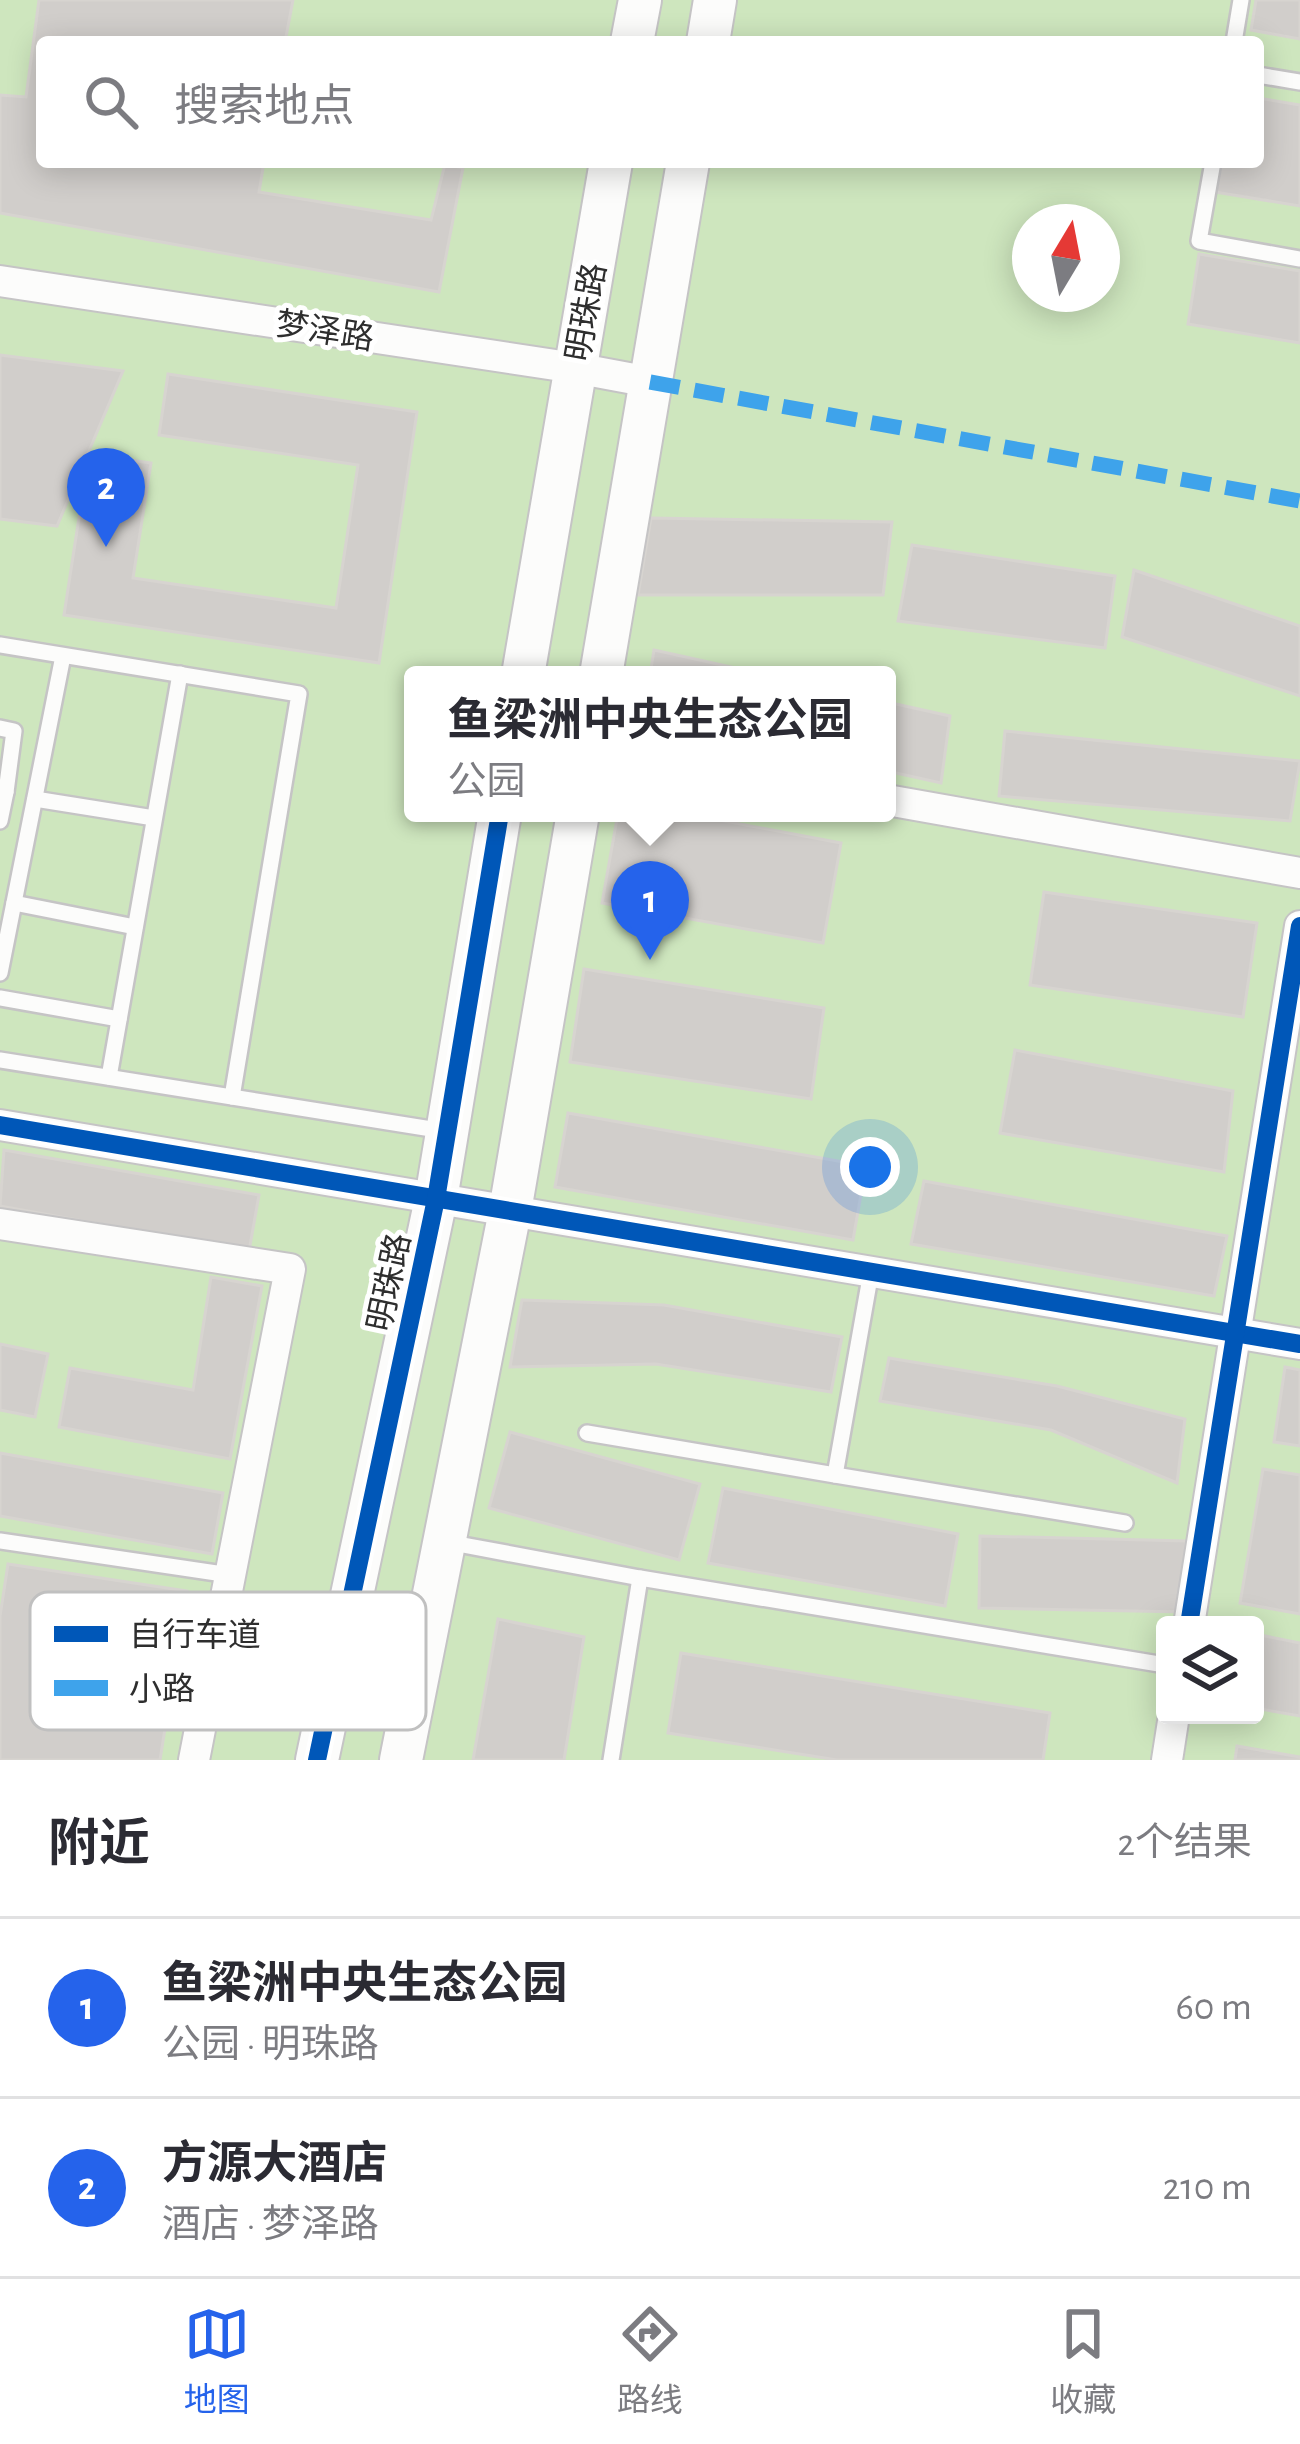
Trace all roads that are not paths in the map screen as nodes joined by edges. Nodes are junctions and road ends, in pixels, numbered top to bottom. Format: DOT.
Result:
graph roads {
  1 [pos="640,0"];
  2 [pos="715,0"];
  3 [pos="1241,0"];
  4 [pos="633,36"];
  5 [pos="709,36"];
  6 [pos="1235,36"];
  7 [pos="1264,76"];
  8 [pos="1300,82"];
  9 [pos="610,168"];
  10 [pos="687,168"];
  11 [pos="1212,168"];
  12 [pos="1300,259"];
  13 [pos="0,281"];
  14 [pos="575,368"];
  15 [pos="650,382"];
  16 [pos="0,646"];
  17 [pos="64,656"];
  18 [pos="525,666"];
  19 [pos="603,666"];
  20 [pos="180,674"];
  21 [pos="0,728"];
  22 [pos="3,791"];
  23 [pos="34,800"];
  24 [pos="896,802"];
  25 [pos="154,818"];
  26 [pos="0,821"];
  27 [pos="499,822"];
  28 [pos="576,822"];
  29 [pos="1300,873"];
  30 [pos="14,903"];
  31 [pos="1300,926"];
  32 [pos="135,927"];
  33 [pos="0,973"];
  34 [pos="0,998"];
  35 [pos="119,1019"];
  36 [pos="0,1060"];
  37 [pos="109,1077"];
  38 [pos="232,1097"];
  39 [pos="0,1125"];
  40 [pos="447,1132"];
  41 [pos="436,1199"];
  42 [pos="511,1211"];
  43 [pos="0,1224"];
  44 [pos="871,1272"];
  45 [pos="1235,1333"];
  46 [pos="1300,1344"];
  47 [pos="587,1433"];
  48 [pos="835,1475"];
  49 [pos="1125,1523"];
  50 [pos="0,1541"];
  51 [pos="444,1541"];
  52 [pos="230,1575"];
  53 [pos="640,1578"];
  54 [pos="227,1592"];
  55 [pos="353,1592"];
  56 [pos="1190,1616"];
  57 [pos="426,1633"];
  58 [pos="1156,1664"];
  59 [pos="1173,1724"];
  60 [pos="200,1730"];
  61 [pos="323,1730"];
  62 [pos="407,1730"];
  63 [pos="194,1760"];
  64 [pos="317,1760"];
  65 [pos="401,1760"];
  66 [pos="611,1760"];
  67 [pos="1167,1760"];
  1 -- 4 [label="street"];
  2 -- 5 [label="street"];
  3 -- 6 [label="lane"];
  7 -- 8 [label="lane"];
  9 -- 14 [label="street, 明珠路"];
  10 -- 15 [label="street"];
  11 -- 12 [label="lane"];
  13 -- 14 [label="street, 梦泽路"];
  14 -- 15 [label="street, 梦泽路"];
  14 -- 18 [label="street, 明珠路"];
  15 -- 19 [label="street"];
  16 -- 17 [label="lane"];
  17 -- 20 [label="lane"];
  17 -- 23 [label="lane"];
  20 -- 25 [label="lane"];
  20 -- 38 [label="lane"];
  21 -- 22 [label="lane"];
  22 -- 26 [label="lane"];
  23 -- 25 [label="lane"];
  23 -- 30 [label="lane"];
  24 -- 29 [label="street"];
  25 -- 32 [label="lane"];
  27 -- 40 [label="street, 明珠路"];
  28 -- 42 [label="street"];
  30 -- 32 [label="lane"];
  30 -- 33 [label="lane"];
  31 -- 45 [label="street"];
  32 -- 35 [label="lane"];
  34 -- 35 [label="lane"];
  35 -- 37 [label="lane"];
  36 -- 37 [label="lane"];
  37 -- 38 [label="lane"];
  38 -- 40 [label="lane"];
  39 -- 41 [label="street"];
  40 -- 41 [label="street, 明珠路"];
  41 -- 42 [label="street"];
  41 -- 55 [label="street, 明珠路"];
  42 -- 44 [label="street"];
  42 -- 51 [label="street"];
  43 -- 52 [label="street"];
  44 -- 45 [label="street"];
  44 -- 48 [label="lane"];
  45 -- 46 [label="street"];
  45 -- 56 [label="street"];
  47 -- 48 [label="lane"];
  48 -- 49 [label="lane"];
  50 -- 52 [label="lane"];
  51 -- 53 [label="lane"];
  51 -- 57 [label="street"];
  52 -- 54 [label="street"];
  53 -- 58 [label="lane"];
  53 -- 66 [label="lane"];
  59 -- 67 [label="street"];
  60 -- 63 [label="street"];
  61 -- 64 [label="street, 明珠路"];
  62 -- 65 [label="street"];
}
